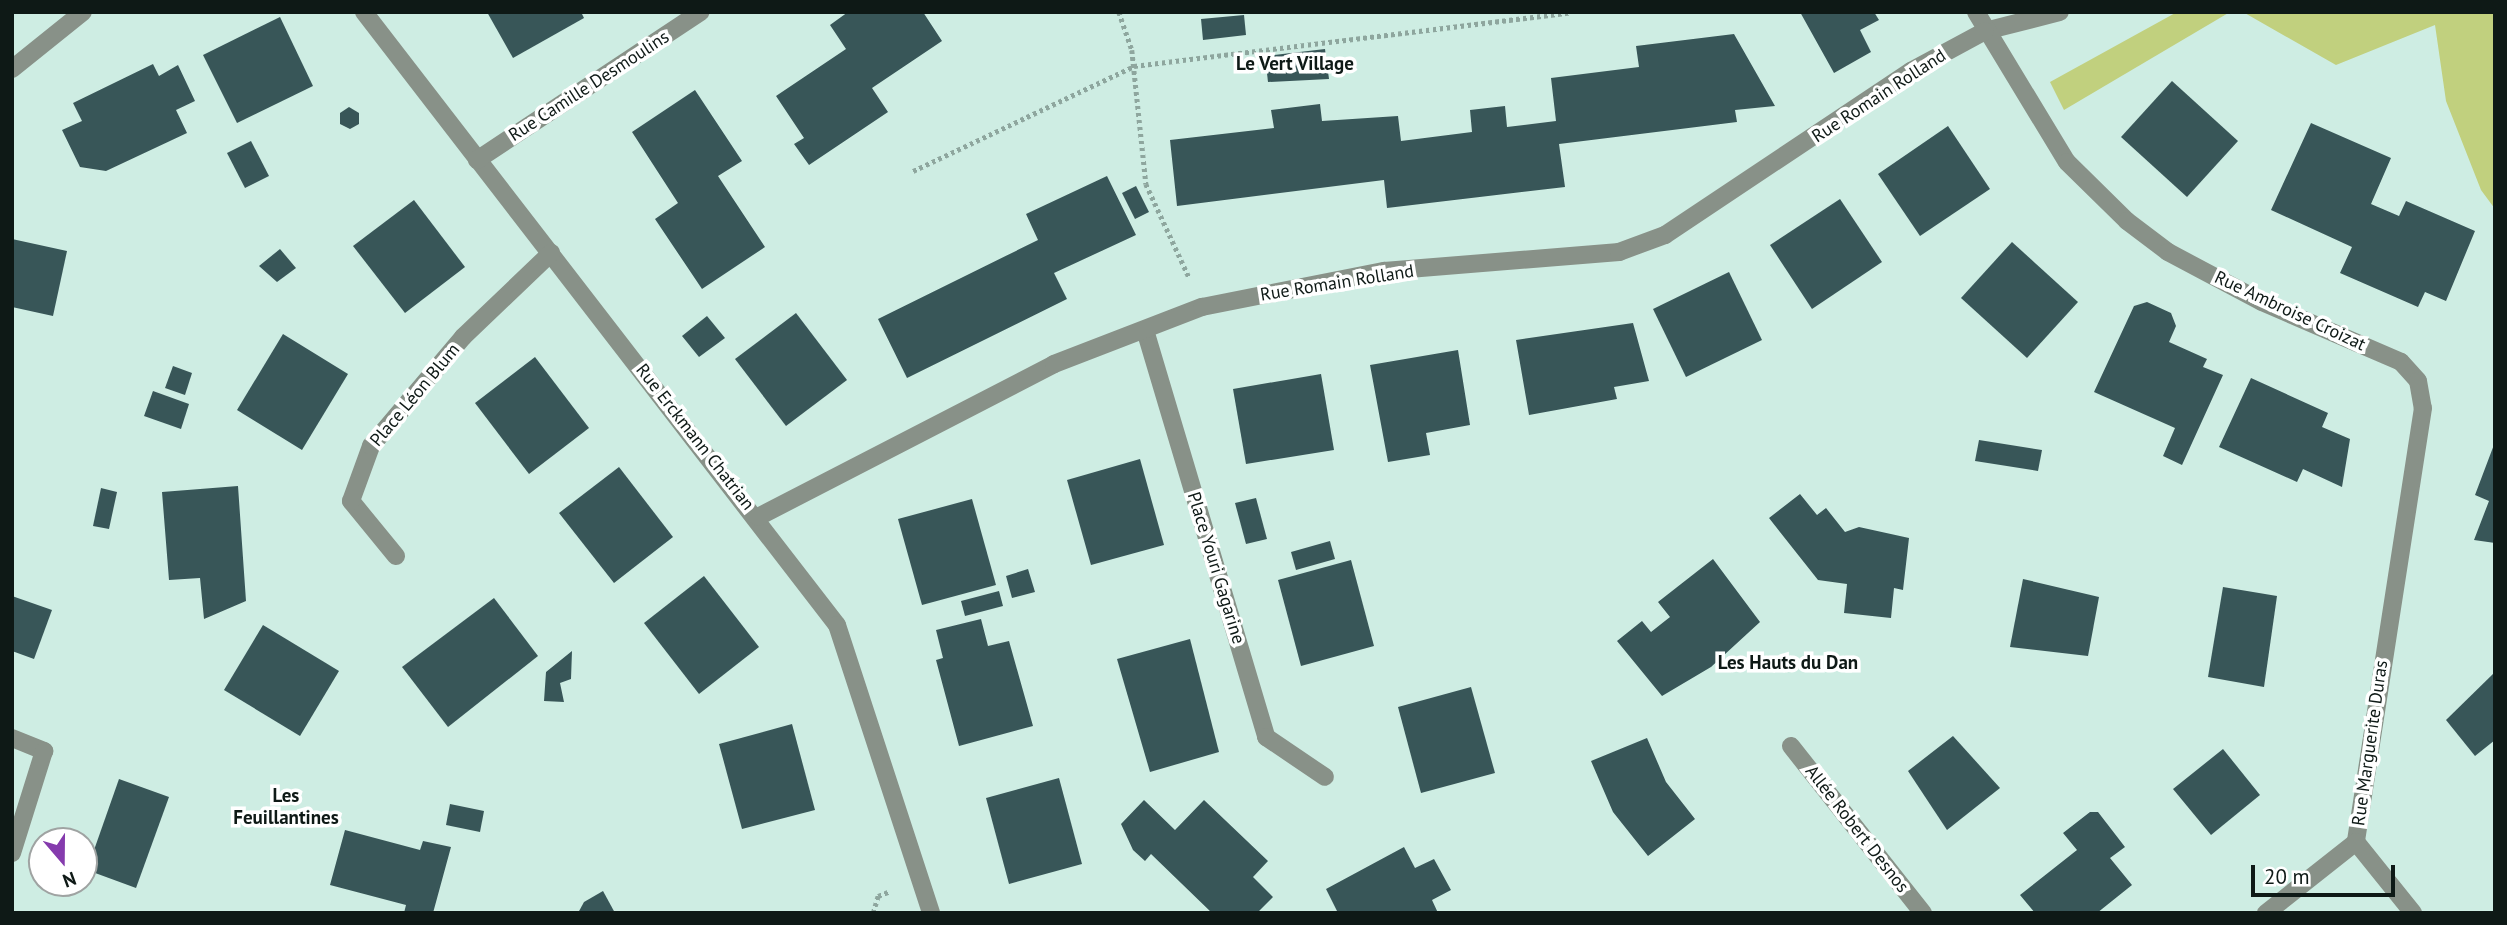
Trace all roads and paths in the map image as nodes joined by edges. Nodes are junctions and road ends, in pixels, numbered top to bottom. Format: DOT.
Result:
graph roads {
  1 [pos="83,12"];
  2 [pos="364,12"];
  3 [pos="701,12"];
  4 [pos="1119,12"];
  5 [pos="1572,12"];
  6 [pos="1976,12"];
  7 [pos="2060,12"];
  8 [pos="1985,30"];
  9 [pos="1134,66"];
  10 [pos="12,69"];
  11 [pos="477,160"];
  12 [pos="913,171"];
  13 [pos="551,253"];
  14 [pos="1202,307"];
  15 [pos="1145,330"];
  16 [pos="758,517"];
  17 [pos="396,556"];
  18 [pos="2387,615"];
  19 [pos="12,738"];
  20 [pos="1791,746"];
  21 [pos="1325,777"];
  22 [pos="2356,842"];
  23 [pos="12,853"];
  24 [pos="877,896"];
  25 [pos="873,913"];
  26 [pos="931,913"];
  27 [pos="1923,913"];
  28 [pos="2266,913"];
  29 [pos="2413,913"];
  1 -- 10 [label="street"];
  2 -- 11 [label="street, Rue Erckmann Chatrian"];
  3 -- 11 [label="street, Rue Camille Desmoulins"];
  4 -- 9 [label="path"];
  5 -- 9 [label="path"];
  6 -- 8 [label="street"];
  7 -- 8 [label="street, Rue Romain Rolland"];
  8 -- 14 [label="street, Rue Romain Rolland"];
  8 -- 18 [label="street, Rue Ambroise Croizat"];
  9 -- 12 [label="path"];
  9 -- 14 [label="path"];
  11 -- 13 [label="street, Rue Erckmann Chatrian"];
  13 -- 16 [label="street, Rue Erckmann Chatrian"];
  13 -- 17 [label="street, Place Léon Blum"];
  14 -- 15 [label="street, Rue Romain Rolland"];
  15 -- 16 [label="street, Rue Romain Rolland"];
  15 -- 21 [label="street, Place Youri Gagarine"];
  16 -- 26 [label="street, Rue Erckmann Chatrian"];
  18 -- 22 [label="street, Rue Marguerite Duras"];
  19 -- 23 [label="street"];
  20 -- 27 [label="street, Allée Robert Desnos"];
  22 -- 28 [label="street, Rue Marguerite Duras"];
  22 -- 29 [label="street"];
  24 -- 25 [label="path"];
}
